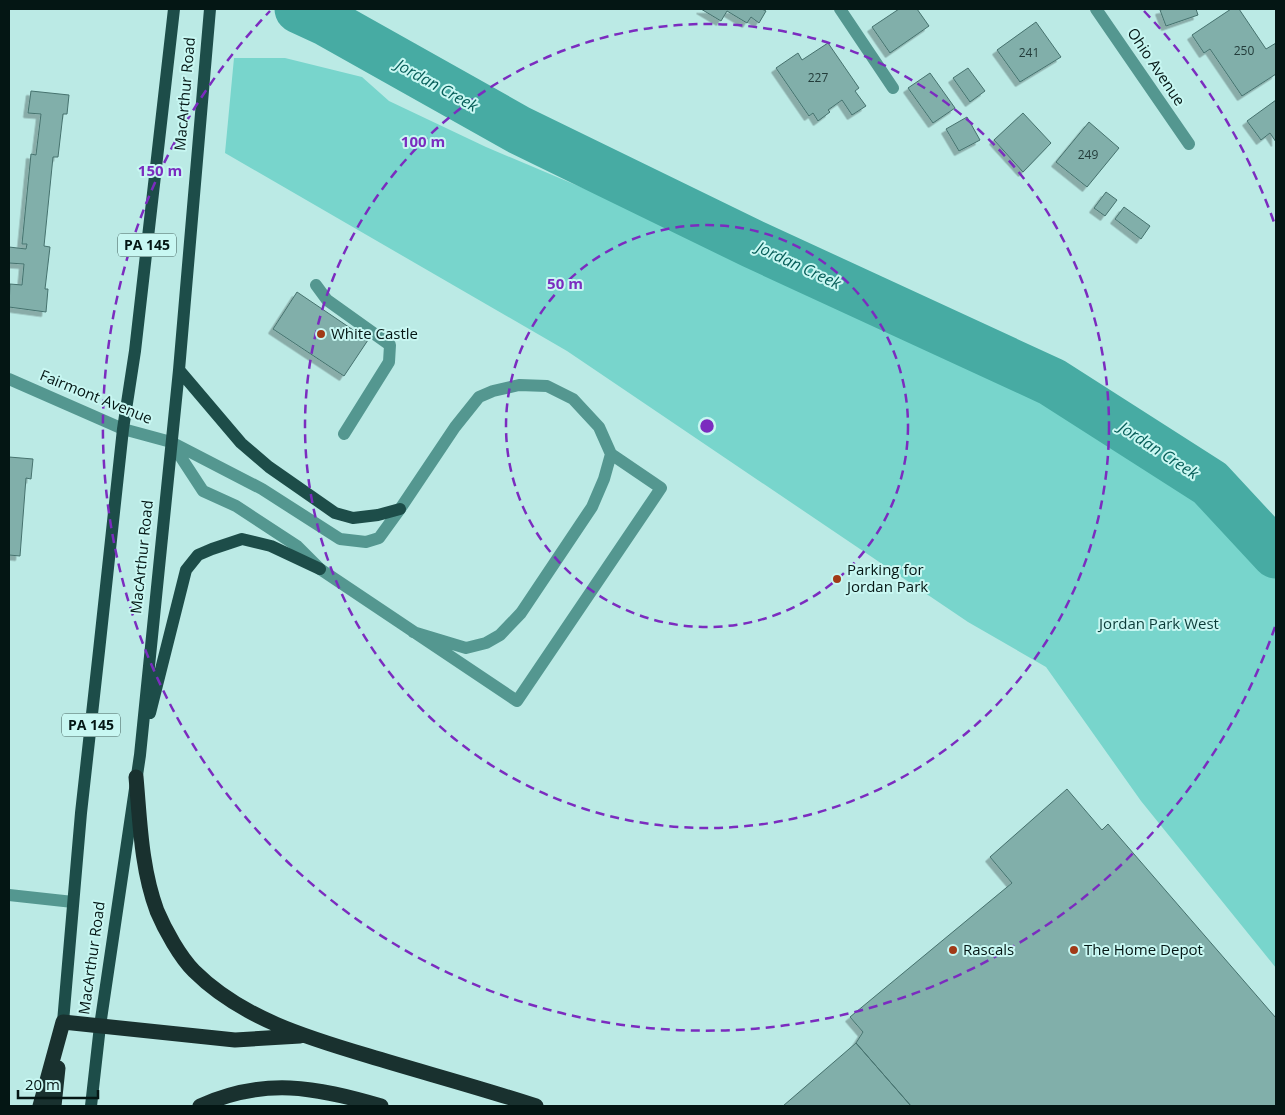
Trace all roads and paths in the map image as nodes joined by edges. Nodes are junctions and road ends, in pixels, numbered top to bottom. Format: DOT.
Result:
graph roads {
  1 [pos="174,9"];
  2 [pos="210,9"];
  3 [pos="840,9"];
  4 [pos="1096,9"];
  5 [pos="893,88"];
  6 [pos="1189,144"];
  7 [pos="316,285"];
  8 [pos="179,370"];
  9 [pos="9,379"];
  10 [pos="123,429"];
  11 [pos="344,434"];
  12 [pos="171,442"];
  13 [pos="611,454"];
  14 [pos="400,509"];
  15 [pos="320,569"];
  16 [pos="413,632"];
  17 [pos="140,755"];
  18 [pos="136,777"];
  19 [pos="9,895"];
  20 [pos="73,902"];
  21 [pos="63,1022"];
  22 [pos="100,1026"];
  23 [pos="302,1036"];
  24 [pos="40,1106"];
  25 [pos="54,1106"];
  26 [pos="91,1106"];
  27 [pos="200,1106"];
  28 [pos="381,1106"];
  29 [pos="536,1106"];
  1 -- 10 [label="main road, MacArthur Road / PA 145"];
  2 -- 8 [label="main road, MacArthur Road / PA 145"];
  3 -- 5 [label="street"];
  4 -- 6 [label="street, Ohio Avenue"];
  7 -- 11 [label="street"];
  8 -- 12 [label="main road, MacArthur Road / PA 145"];
  8 -- 14 [label="main road"];
  9 -- 10 [label="street, Fairmont Avenue"];
  10 -- 12 [label="street, Fairmont Avenue"];
  10 -- 20 [label="main road, MacArthur Road / PA 145"];
  12 -- 14 [label="street, Fairmont Avenue"];
  12 -- 15 [label="street"];
  12 -- 17 [label="main road, MacArthur Road / PA 145"];
  13 -- 14 [label="street"];
  13 -- 16 [label="street"];
  13 -- 16 [label="street"];
  15 -- 16 [label="street"];
  15 -- 17 [label="main road"];
  17 -- 18 [label="main road, MacArthur Road / PA 145"];
  18 -- 22 [label="main road, MacArthur Road / PA 145"];
  18 -- 23 [label="highway"];
  19 -- 20 [label="street"];
  20 -- 21 [label="main road, MacArthur Road / PA 145"];
  21 -- 22 [label="highway"];
  21 -- 24 [label="highway"];
  21 -- 25 [label="highway, MacArthur Road / PA 145"];
  22 -- 23 [label="highway"];
  22 -- 26 [label="main road, MacArthur Road / PA 145"];
  23 -- 29 [label="highway"];
  27 -- 28 [label="highway"];
}
